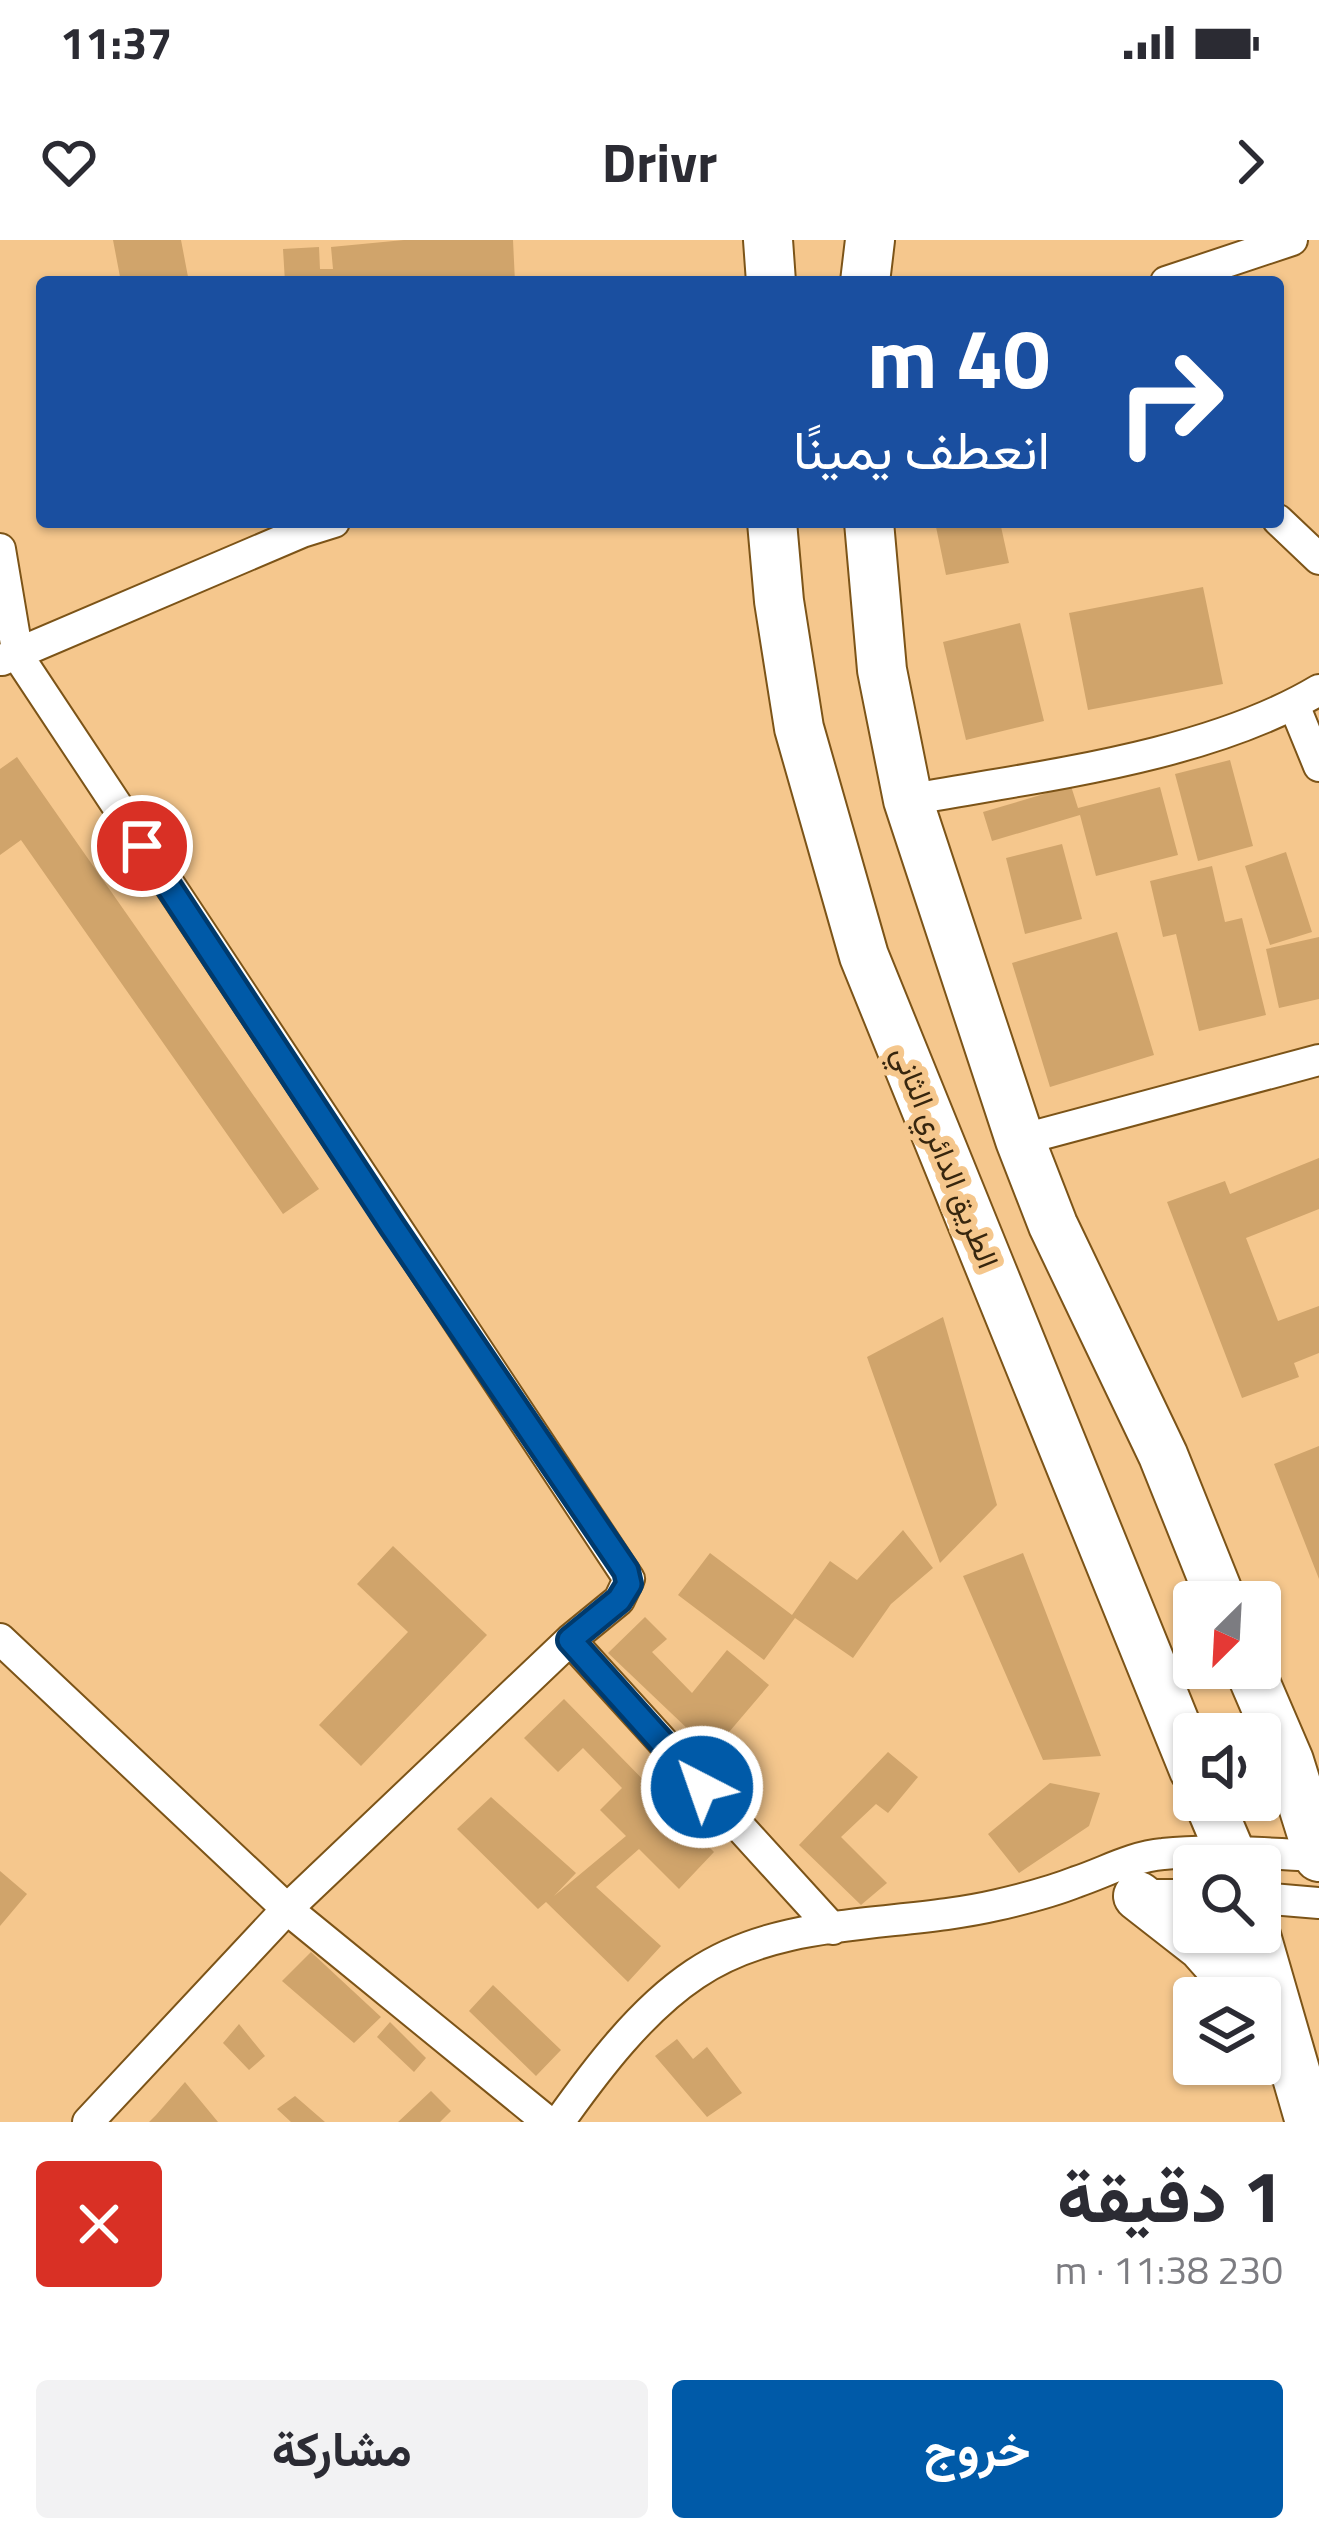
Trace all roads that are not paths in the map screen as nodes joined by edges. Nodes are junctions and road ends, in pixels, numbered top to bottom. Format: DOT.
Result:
graph roads {
  1 [pos="768,240"];
  2 [pos="870,240"];
  3 [pos="1292,240"];
  4 [pos="771,276"];
  5 [pos="866,276"];
  6 [pos="1184,276"];
  7 [pos="1284,526"];
  8 [pos="315,528"];
  9 [pos="772,528"];
  10 [pos="870,528"];
  11 [pos="0,549"];
  12 [pos="1319,559"];
  13 [pos="9,658"];
  14 [pos="1307,698"];
  15 [pos="1319,766"];
  16 [pos="908,800"];
  17 [pos="1319,1060"];
  18 [pos="1020,1140"];
  19 [pos="1213,1581"];
  20 [pos="0,1640"];
  21 [pos="570,1640"];
  22 [pos="1260,1689"];
  23 [pos="1173,1718"];
  24 [pos="1304,1773"];
  25 [pos="1319,1856"];
  26 [pos="1281,1857"];
  27 [pos="1173,1858"];
  28 [pos="1076,1882"];
  29 [pos="1173,1895"];
  30 [pos="1138,1896"];
  31 [pos="1281,1900"];
  32 [pos="1319,1903"];
  33 [pos="287,1909"];
  34 [pos="833,1929"];
  35 [pos="1230,1977"];
  36 [pos="1281,2043"];
  37 [pos="88,2122"];
  38 [pos="548,2122"];
  39 [pos="559,2122"];
  40 [pos="1310,2122"];
  1 -- 4 [label="main road"];
  2 -- 5 [label="main road"];
  3 -- 6 [label="street"];
  7 -- 12 [label="street"];
  8 -- 13 [label="street"];
  9 -- 23 [label="main road, الطريق الدائري الثاني"];
  10 -- 16 [label="main road"];
  11 -- 13 [label="street"];
  13 -- 21 [label="street"];
  14 -- 15 [label="street"];
  14 -- 16 [label="street"];
  16 -- 18 [label="main road"];
  17 -- 18 [label="street"];
  18 -- 19 [label="main road"];
  20 -- 33 [label="street"];
  21 -- 33 [label="street"];
  21 -- 34 [label="street"];
  22 -- 24 [label="main road"];
  24 -- 25 [label="main road"];
  25 -- 26 [label="street"];
  27 -- 28 [label="street"];
  28 -- 30 [label="street"];
  28 -- 34 [label="street"];
  29 -- 30 [label="street"];
  30 -- 35 [label="main road"];
  31 -- 32 [label="street"];
  33 -- 37 [label="street"];
  33 -- 38 [label="street"];
  34 -- 39 [label="street"];
  36 -- 40 [label="main road"];
}
